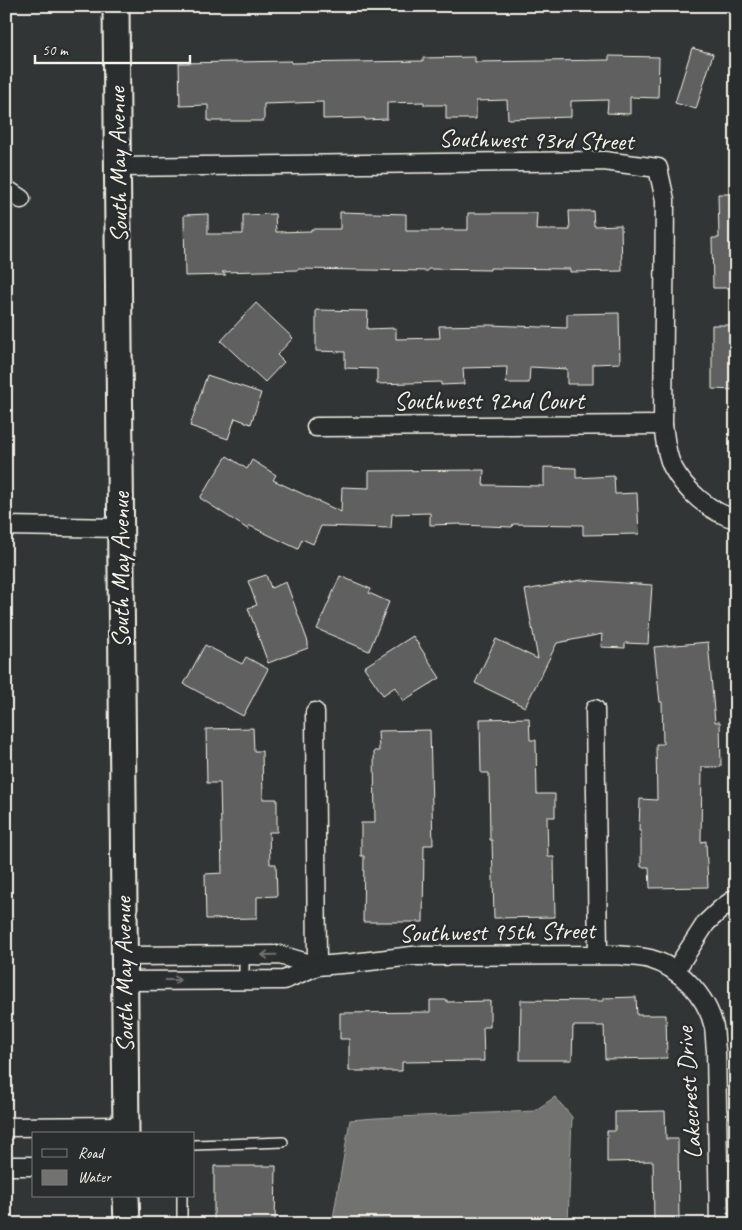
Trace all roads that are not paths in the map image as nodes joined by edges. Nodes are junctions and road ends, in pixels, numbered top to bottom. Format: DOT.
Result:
graph roads {
  1 [pos="116,6"];
  2 [pos="118,167"];
  3 [pos="663,425"];
  4 [pos="316,427"];
  5 [pos="736,519"];
  6 [pos="6,526"];
  7 [pos="121,528"];
  8 [pos="595,709"];
  9 [pos="315,712"];
  10 [pos="736,898"];
  11 [pos="244,955"];
  12 [pos="598,955"];
  13 [pos="124,956"];
  14 [pos="316,966"];
  15 [pos="675,970"];
  16 [pos="244,980"];
  17 [pos="124,981"];
  18 [pos="6,1127"];
  19 [pos="126,1130"];
  20 [pos="283,1142"];
  21 [pos="195,1145"];
  22 [pos="6,1166"];
  23 [pos="32,1166"];
  24 [pos="727,1170"];
  25 [pos="126,1198"];
  26 [pos="182,1198"];
  27 [pos="127,1224"];
  28 [pos="182,1224"];
  29 [pos="719,1224"];
  1 -- 2 [label="main road, South May Avenue"];
  2 -- 3 [label="street, Southwest 93rd Street"];
  2 -- 7 [label="main road, South May Avenue"];
  3 -- 4 [label="street, Southwest 92nd Court"];
  3 -- 5 [label="street, Southwest 93rd Street"];
  6 -- 7 [label="street"];
  7 -- 13 [label="main road, South May Avenue"];
  8 -- 12 [label="street"];
  9 -- 14 [label="street"];
  10 -- 15 [label="street"];
  11 -- 13 [label="street, Southwest 95th Street"];
  14 -- 11 [label="street, Southwest 95th Street, one-way"];
  11 -- 16 [label="lane"];
  12 -- 14 [label="street, Southwest 95th Street"];
  12 -- 15 [label="street, Southwest 95th Street"];
  13 -- 17 [label="main road, South May Avenue"];
  14 -- 16 [label="street, Southwest 95th Street"];
  15 -- 24 [label="street, Lakecrest Drive"];
  17 -- 16 [label="street, Southwest 95th Street, one-way"];
  17 -- 19 [label="main road, South May Avenue"];
  18 -- 19 [label="street"];
  20 -- 21 [label="lane"];
  22 -- 23 [label="street"];
  24 -- 29 [label="street, Lakecrest Drive"];
  25 -- 27 [label="main road"];
  26 -- 28 [label="lane"];
}
